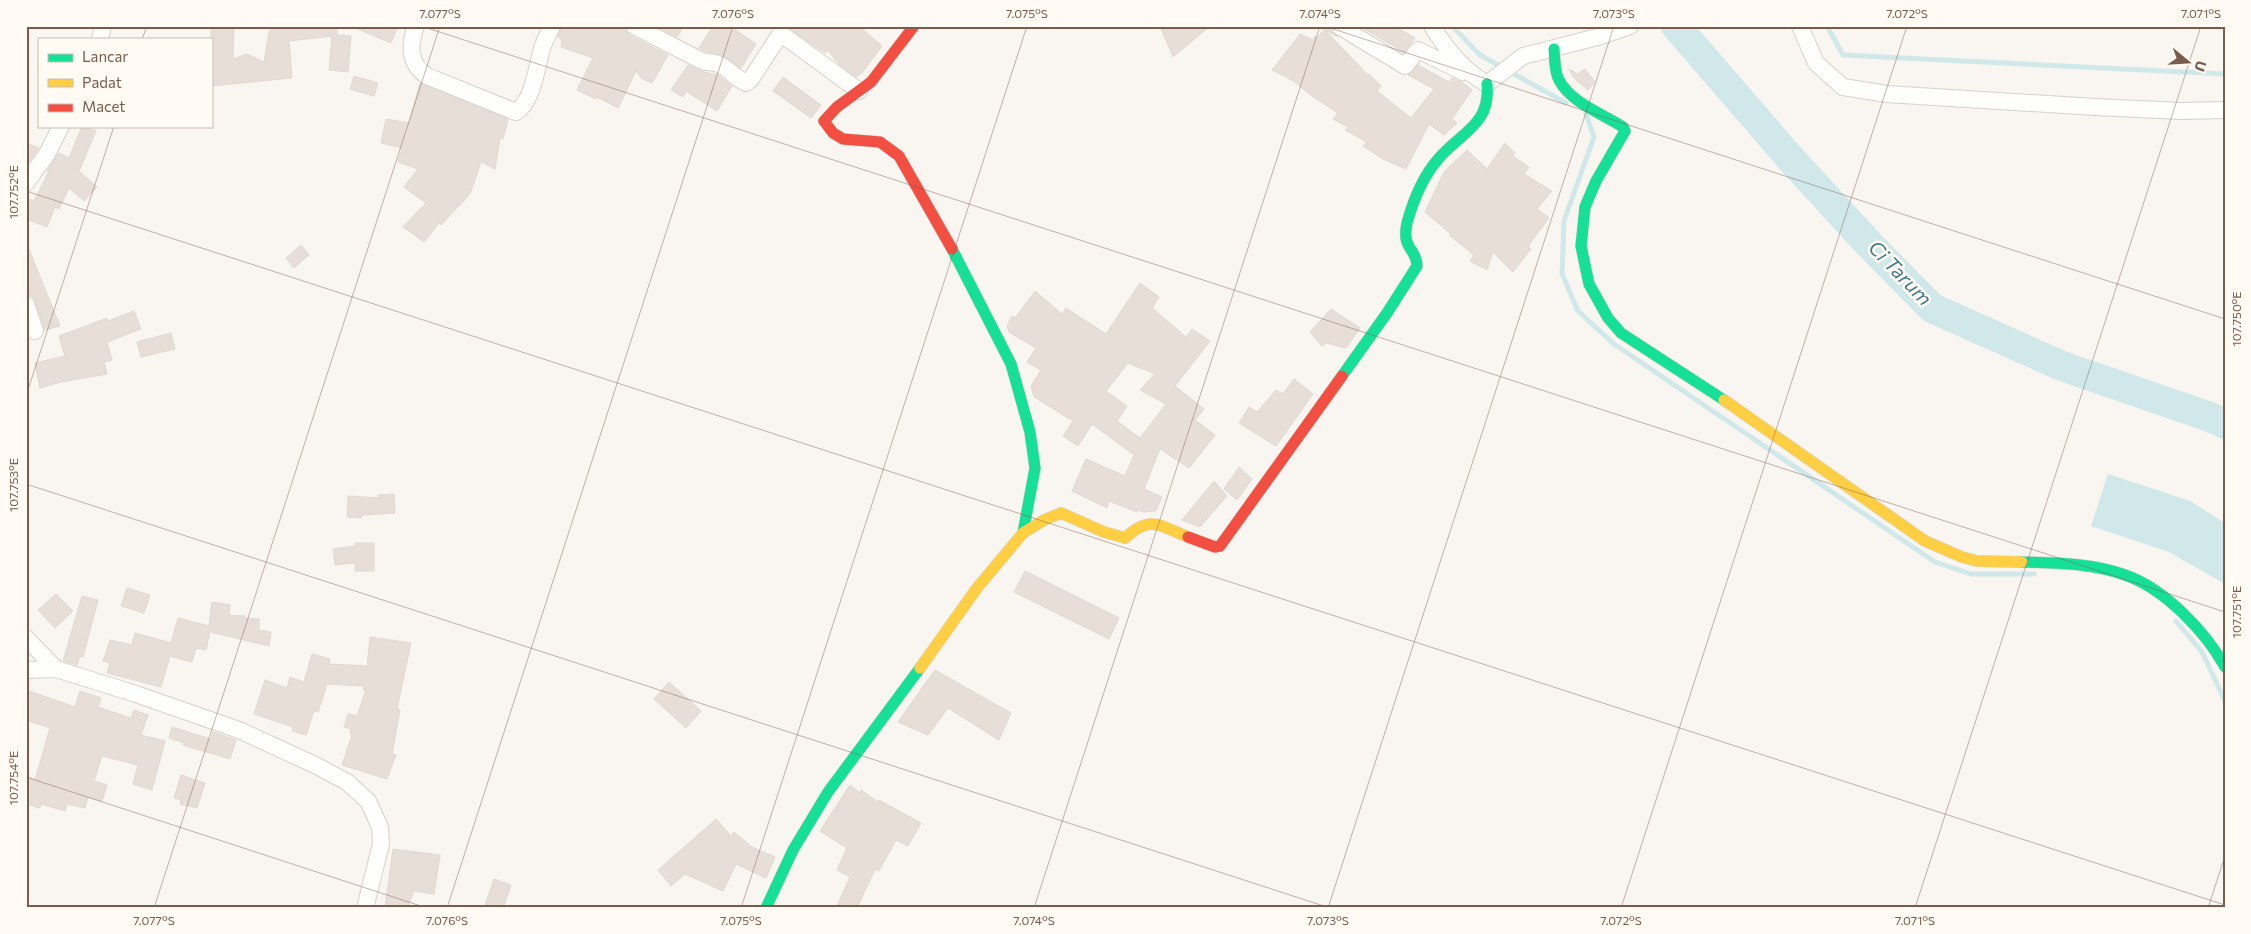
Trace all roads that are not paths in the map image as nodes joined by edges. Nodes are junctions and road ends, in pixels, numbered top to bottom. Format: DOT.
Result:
graph roads {
  1 [pos="416,26"];
  2 [pos="552,26"];
  3 [pos="634,26"];
  4 [pos="914,26"];
  5 [pos="1339,26"];
  6 [pos="1432,26"];
  7 [pos="1630,26"];
  8 [pos="1800,26"];
  9 [pos="1554,49"];
  10 [pos="1486,81"];
  11 [pos="859,92"];
  12 [pos="2225,110"];
  13 [pos="60,128"];
  14 [pos="26,183"];
  15 [pos="26,304"];
  16 [pos="35,331"];
  17 [pos="1023,533"];
  18 [pos="26,638"];
  19 [pos="2225,667"];
  20 [pos="56,669"];
  21 [pos="26,670"];
  22 [pos="365,908"];
  23 [pos="766,908"];
  1 -- 2 [label="street"];
  3 -- 11 [label="street"];
  4 -- 11 [label="street"];
  5 -- 10 [label="street"];
  6 -- 10 [label="street"];
  7 -- 9 [label="street"];
  8 -- 12 [label="street"];
  9 -- 10 [label="street"];
  9 -- 19 [label="street"];
  10 -- 17 [label="street"];
  11 -- 17 [label="street"];
  13 -- 14 [label="street"];
  15 -- 16 [label="street"];
  17 -- 23 [label="street"];
  18 -- 20 [label="street"];
  20 -- 21 [label="street"];
  20 -- 22 [label="street"];
}
